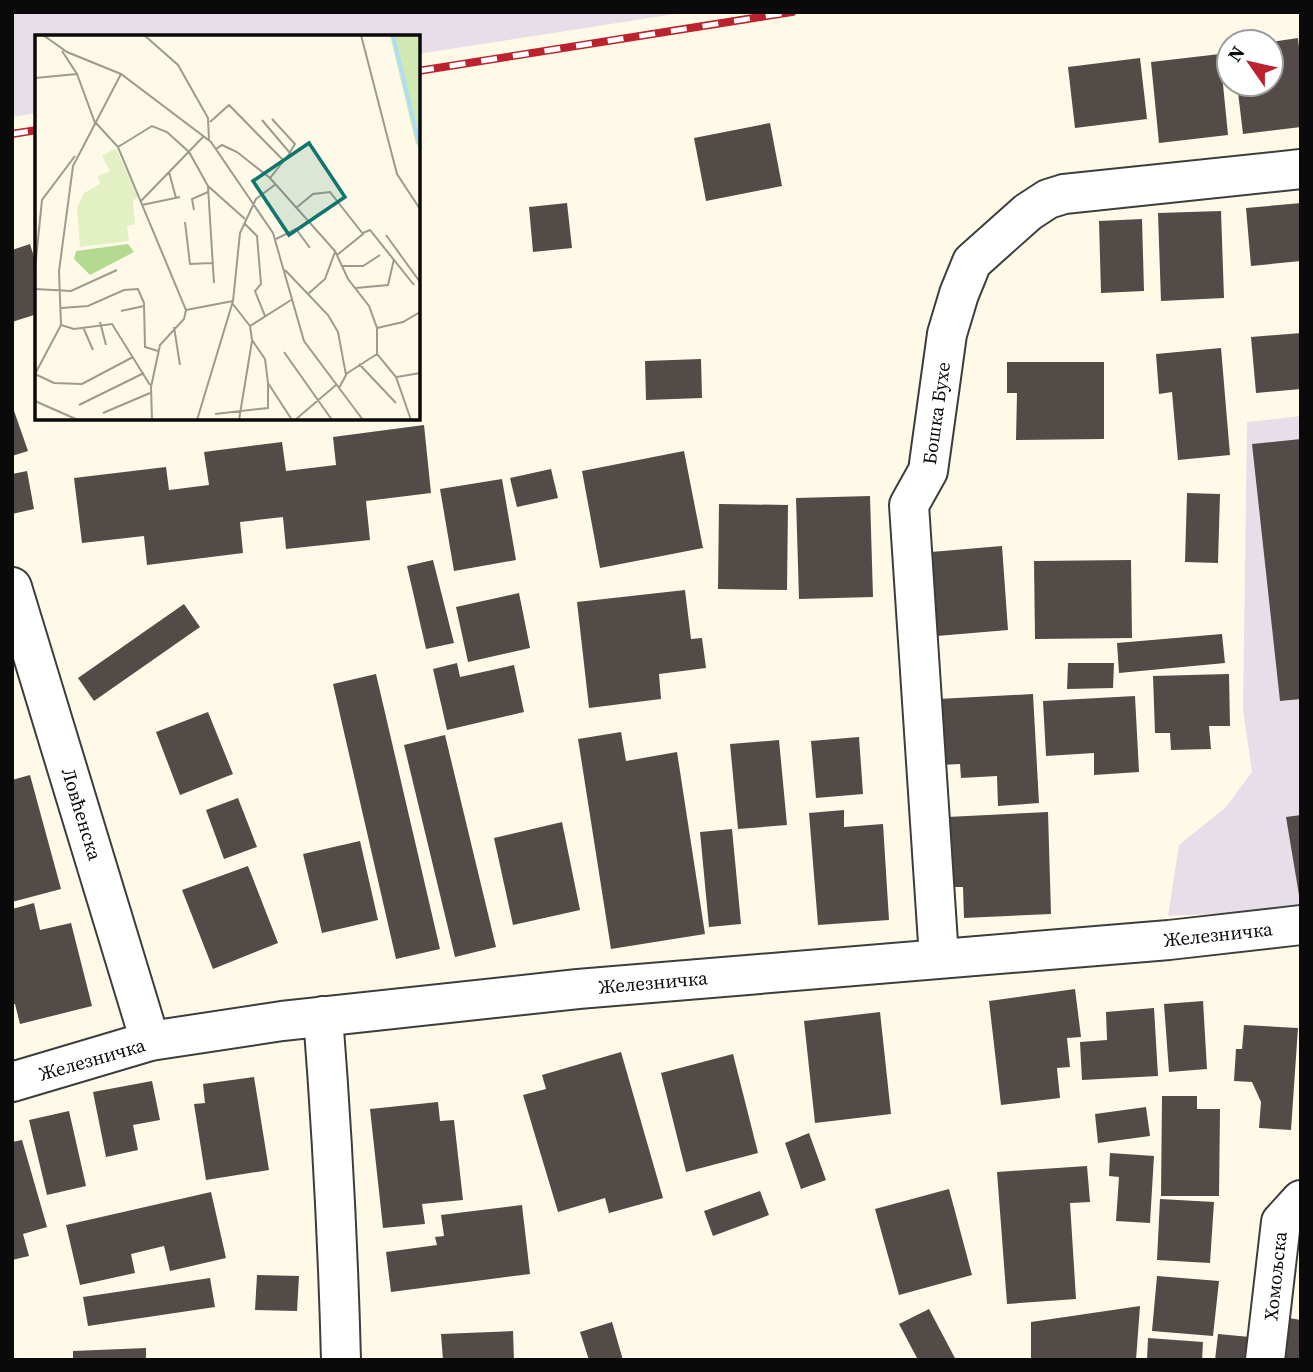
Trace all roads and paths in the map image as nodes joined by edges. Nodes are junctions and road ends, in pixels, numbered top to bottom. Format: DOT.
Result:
graph roads {
  1 [pos="1301,169"];
  2 [pos="12,587"];
  3 [pos="19,628"];
  4 [pos="1301,925"];
  5 [pos="939,958"];
  6 [pos="323,1016"];
  7 [pos="150,1041"];
  8 [pos="12,1082"];
  9 [pos="1301,1200"];
  10 [pos="341,1360"];
  11 [pos="1265,1360"];
  1 -- 5 [label="street, Бошка Бухе"];
  2 -- 3 [label="street, Ловћенска"];
  3 -- 7 [label="street, Ловћенска"];
  4 -- 5 [label="street, Железничка"];
  5 -- 6 [label="street, Железничка"];
  6 -- 7 [label="street, Железничка"];
  6 -- 10 [label="street"];
  7 -- 8 [label="street, Железничка"];
  9 -- 11 [label="street, Хомољска"];
}
